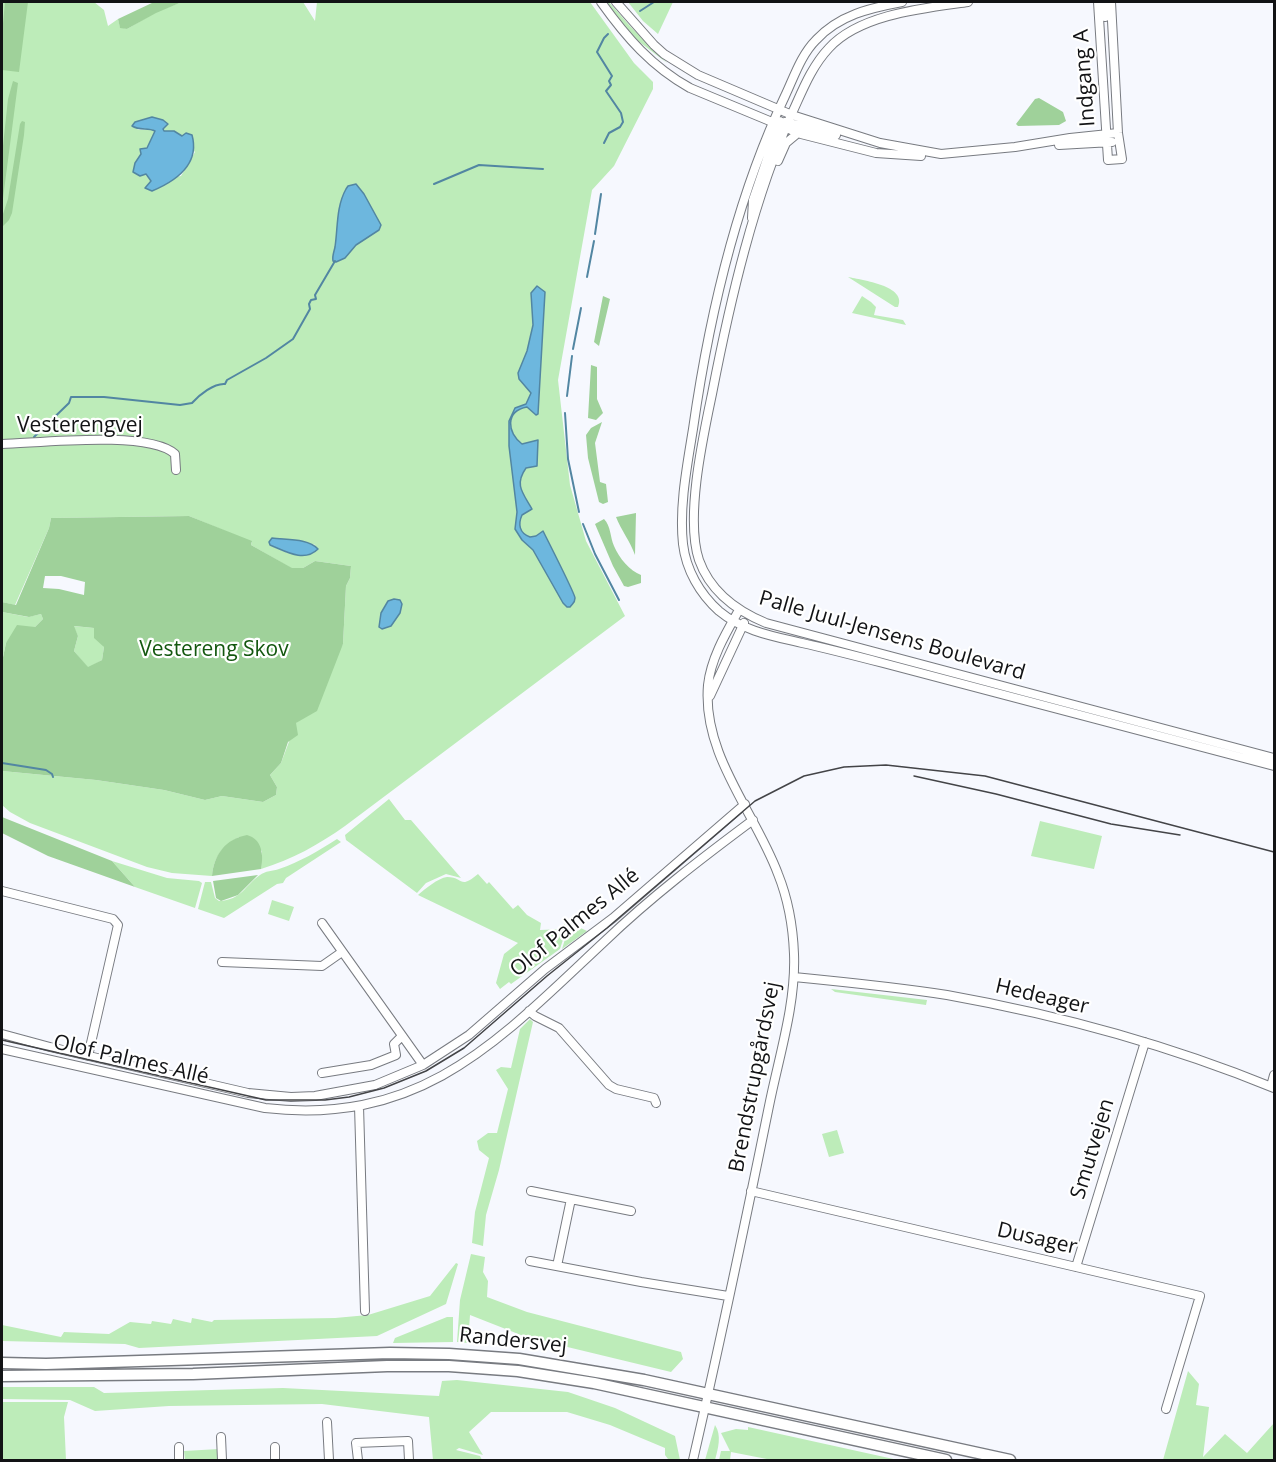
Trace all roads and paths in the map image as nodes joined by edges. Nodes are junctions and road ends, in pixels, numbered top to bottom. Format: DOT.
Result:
graph roads {
  1 [pos="601,2"];
  2 [pos="615,2"];
  3 [pos="902,2"];
  4 [pos="968,2"];
  5 [pos="1098,2"];
  6 [pos="1104,2"];
  7 [pos="1111,2"];
  8 [pos="1101,46"];
  9 [pos="1114,59"];
  10 [pos="1114,94"];
  11 [pos="1105,102"];
  12 [pos="779,109"];
  13 [pos="783,122"];
  14 [pos="798,133"];
  15 [pos="1118,137"];
  16 [pos="1107,138"];
  17 [pos="941,154"];
  18 [pos="763,193"];
  19 [pos="752,229"];
  20 [pos="2,444"];
  21 [pos="176,470"];
  22 [pos="741,621"];
  23 [pos="708,699"];
  24 [pos="1275,758"];
  25 [pos="1275,766"];
  26 [pos="745,804"];
  27 [pos="753,820"];
  28 [pos="2,891"];
  29 [pos="322,923"];
  30 [pos="342,952"];
  31 [pos="222,962"];
  32 [pos="794,977"];
  33 [pos="530,1011"];
  34 [pos="2,1034"];
  35 [pos="402,1036"];
  36 [pos="1144,1042"];
  37 [pos="2,1049"];
  38 [pos="88,1056"];
  39 [pos="423,1065"];
  40 [pos="322,1073"];
  41 [pos="1275,1075"];
  42 [pos="1273,1087"];
  43 [pos="656,1103"];
  44 [pos="359,1106"];
  45 [pos="531,1191"];
  46 [pos="751,1191"];
  47 [pos="571,1199"];
  48 [pos="631,1211"];
  49 [pos="530,1261"];
  50 [pos="557,1266"];
  51 [pos="1076,1267"];
  52 [pos="729,1296"];
  53 [pos="365,1311"];
  54 [pos="2,1363"];
  55 [pos="2,1376"];
  56 [pos="708,1394"];
  57 [pos="705,1408"];
  58 [pos="1166,1409"];
  59 [pos="327,1422"];
  60 [pos="221,1437"];
  61 [pos="179,1447"];
  62 [pos="275,1447"];
  63 [pos="179,1461"];
  64 [pos="222,1461"];
  65 [pos="275,1461"];
  66 [pos="329,1461"];
  67 [pos="358,1461"];
  68 [pos="409,1461"];
  69 [pos="693,1461"];
  70 [pos="946,1461"];
  71 [pos="1010,1461"];
  1 -- 13 [label="street"];
  2 -- 12 [label="street"];
  3 -- 12 [label="street, Palle Juul-Jensens Boulevard"];
  4 -- 13 [label="street, Palle Juul-Jensens Boulevard"];
  5 -- 8 [label="street, Indgang A"];
  6 -- 9 [label="street"];
  7 -- 9 [label="street"];
  8 -- 10 [label="street"];
  8 -- 11 [label="street, Indgang A"];
  9 -- 10 [label="street"];
  10 -- 11 [label="street"];
  10 -- 15 [label="street"];
  11 -- 16 [label="street, Indgang A"];
  12 -- 13 [label="street, Palle Juul-Jensens Boulevard"];
  12 -- 13 [label="street"];
  13 -- 14 [label="street"];
  13 -- 17 [label="street"];
  13 -- 18 [label="street, Palle Juul-Jensens Boulevard"];
  13 -- 19 [label="street"];
  13 -- 22 [label="street, Palle Juul-Jensens Boulevard"];
  14 -- 17 [label="street"];
  14 -- 18 [label="street"];
  15 -- 16 [label="street"];
  15 -- 16 [label="street"];
  16 -- 17 [label="street"];
  18 -- 19 [label="street, Palle Juul-Jensens Boulevard"];
  19 -- 22 [label="street, Palle Juul-Jensens Boulevard"];
  20 -- 21 [label="street, Vesterengvej"];
  22 -- 23 [label="street"];
  22 -- 23 [label="street, Brendstrupgårdsvej"];
  22 -- 24 [label="street, Palle Juul-Jensens Boulevard"];
  22 -- 25 [label="street, Palle Juul-Jensens Boulevard"];
  23 -- 26 [label="street, Brendstrupgårdsvej"];
  26 -- 27 [label="street, Brendstrupgårdsvej"];
  26 -- 39 [label="street, Olof Palmes Allé"];
  27 -- 32 [label="street, Brendstrupgårdsvej"];
  27 -- 33 [label="street, Olof Palmes Allé"];
  28 -- 38 [label="street, Olof Palmes Allé"];
  29 -- 30 [label="street"];
  30 -- 31 [label="street"];
  30 -- 35 [label="street"];
  32 -- 36 [label="street, Hedeager"];
  32 -- 46 [label="street, Brendstrupgårdsvej"];
  33 -- 43 [label="street, Olof Palmes Allé"];
  33 -- 44 [label="street, Olof Palmes Allé"];
  34 -- 38 [label="street, Olof Palmes Allé"];
  35 -- 39 [label="street"];
  35 -- 40 [label="street"];
  36 -- 42 [label="street, Hedeager"];
  36 -- 51 [label="street, Smutvejen"];
  37 -- 44 [label="street, Olof Palmes Allé"];
  38 -- 39 [label="street, Olof Palmes Allé"];
  41 -- 42 [label="street"];
  44 -- 53 [label="street"];
  45 -- 47 [label="street"];
  46 -- 51 [label="street, Dusager"];
  46 -- 52 [label="street, Brendstrupgårdsvej"];
  47 -- 48 [label="street"];
  47 -- 50 [label="street"];
  49 -- 50 [label="street"];
  50 -- 52 [label="street"];
  51 -- 58 [label="street, Dusager"];
  52 -- 56 [label="street, Brendstrupgårdsvej"];
  54 -- 56 [label="main road, Randersvej"];
  55 -- 57 [label="main road, Randersvej"];
  56 -- 57 [label="street, Brendstrupgårdsvej"];
  56 -- 71 [label="main road, Randersvej"];
  57 -- 69 [label="street, Brendstrupgårdsvej"];
  57 -- 70 [label="main road, Randersvej"];
  59 -- 66 [label="street"];
  60 -- 64 [label="street"];
  61 -- 63 [label="street"];
  62 -- 65 [label="street"];
  67 -- 68 [label="street"];
}
